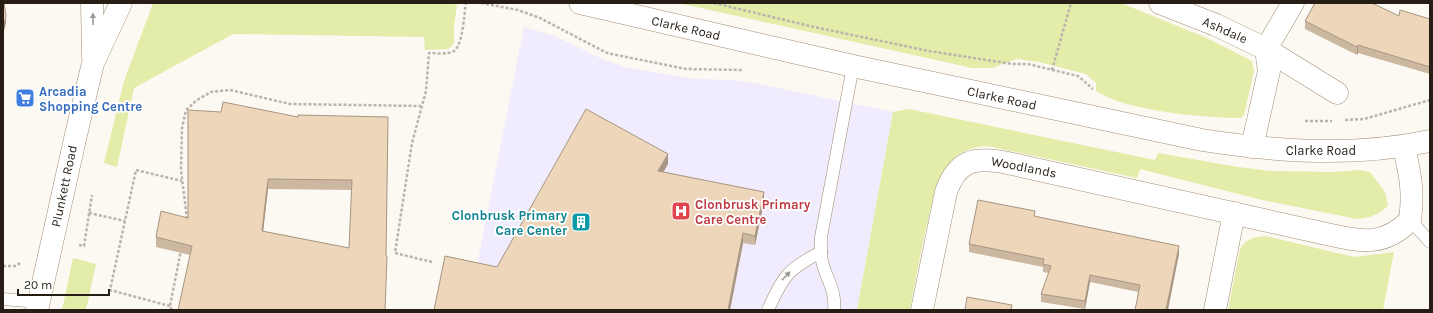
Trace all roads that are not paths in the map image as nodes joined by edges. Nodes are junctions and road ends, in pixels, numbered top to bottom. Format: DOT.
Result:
graph roads {
  1 [pos="92,3"];
  2 [pos="120,3"];
  3 [pos="580,3"];
  4 [pos="1160,3"];
  5 [pos="1293,3"];
  6 [pos="1266,49"];
  7 [pos="93,63"];
  8 [pos="853,66"];
  9 [pos="1337,93"];
  10 [pos="1430,141"];
  11 [pos="1404,147"];
  12 [pos="1252,148"];
  13 [pos="1234,213"];
  14 [pos="1410,220"];
  15 [pos="1430,242"];
  16 [pos="821,252"];
  17 [pos="3,299"];
  18 [pos="38,306"];
  19 [pos="768,310"];
  20 [pos="834,310"];
  21 [pos="922,310"];
  22 [pos="1215,310"];
  7 -- 1 [label="street, Plunkett Road, one-way"];
  2 -- 7 [label="street, Plunkett Road"];
  3 -- 8 [label="street, Clarke Road"];
  4 -- 6 [label="street, Ashdale"];
  5 -- 6 [label="street"];
  6 -- 9 [label="street, Ashdale"];
  6 -- 12 [label="street"];
  7 -- 18 [label="street, Plunkett Road"];
  8 -- 12 [label="street, Clarke Road"];
  8 -- 16 [label="lane"];
  10 -- 11 [label="street, Clarke Road"];
  11 -- 12 [label="street, Clarke Road"];
  11 -- 14 [label="street"];
  13 -- 14 [label="street, Woodlands"];
  13 -- 21 [label="street, Woodlands"];
  13 -- 22 [label="street"];
  14 -- 15 [label="lane"];
  19 -- 16 [label="lane, one-way"];
  16 -- 20 [label="lane"];
  17 -- 18 [label="lane"];
}
